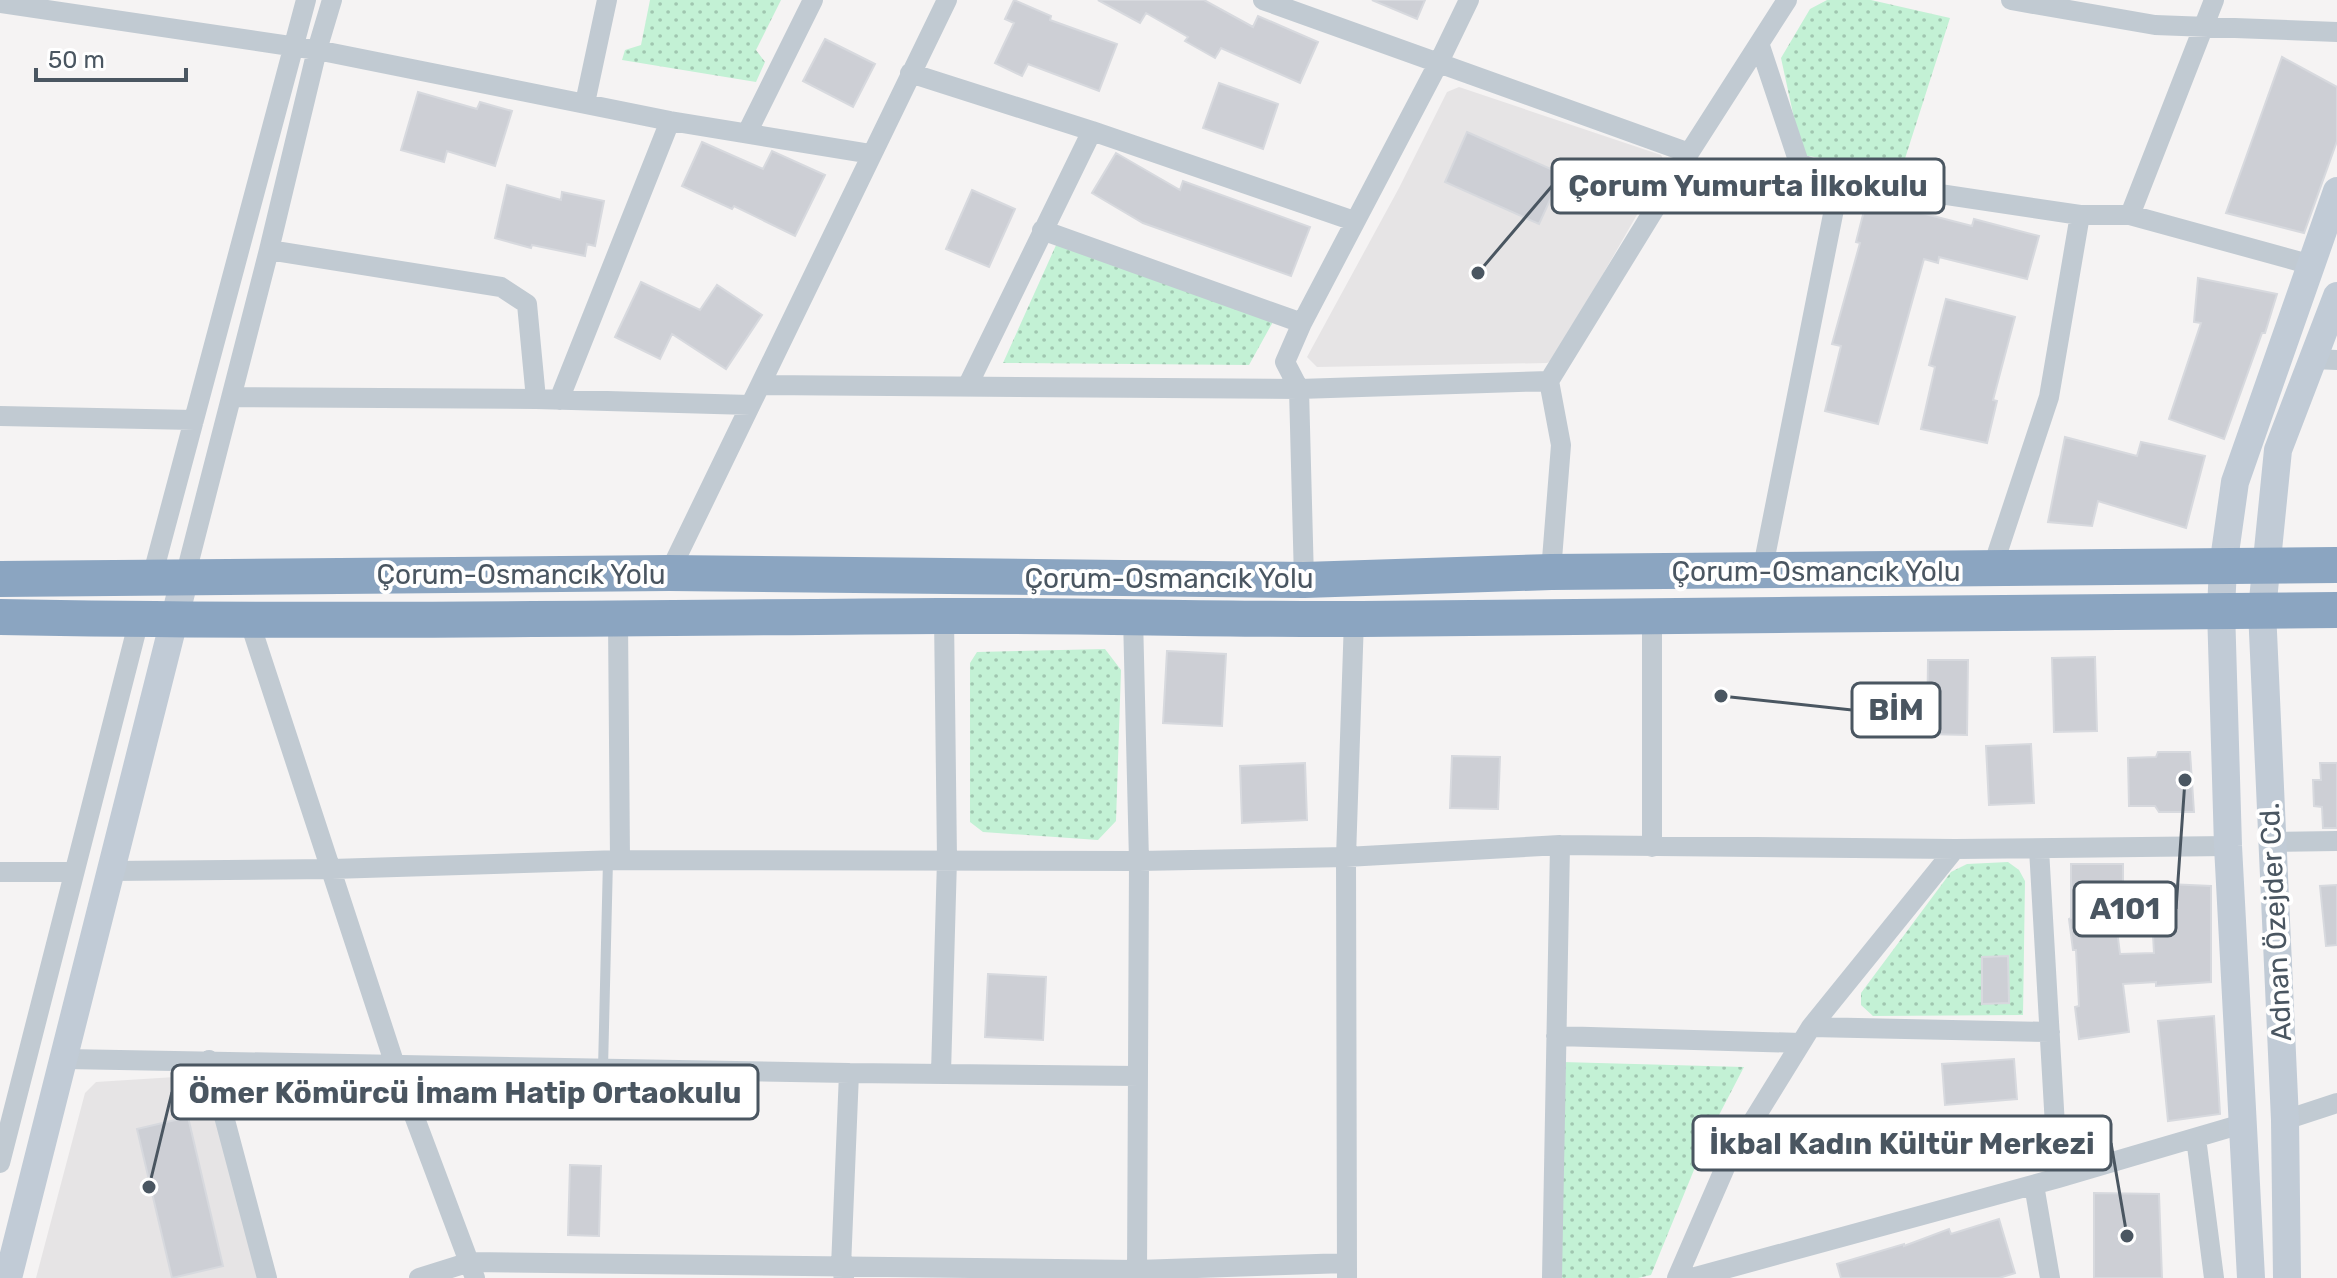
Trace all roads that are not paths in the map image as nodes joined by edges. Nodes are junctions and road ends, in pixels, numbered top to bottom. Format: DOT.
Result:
graph roads {
  1 [pos="306,0"];
  2 [pos="332,0"];
  3 [pos="607,0"];
  4 [pos="813,0"];
  5 [pos="947,0"];
  6 [pos="1263,0"];
  7 [pos="1469,0"];
  8 [pos="1787,0"];
  9 [pos="2011,0"];
  10 [pos="2214,0"];
  11 [pos="0,3"];
  12 [pos="2203,25"];
  13 [pos="2337,32"];
  14 [pos="294,46"];
  15 [pos="1760,46"];
  16 [pos="317,50"];
  17 [pos="1439,62"];
  18 [pos="910,73"];
  19 [pos="585,103"];
  20 [pos="670,121"];
  21 [pos="1092,131"];
  22 [pos="747,133"];
  23 [pos="1689,153"];
  24 [pos="871,154"];
  25 [pos="1840,179"];
  26 [pos="2337,191"];
  27 [pos="2080,215"];
  28 [pos="2130,215"];
  29 [pos="1354,221"];
  30 [pos="1042,230"];
  31 [pos="269,250"];
  32 [pos="2312,265"];
  33 [pos="2337,296"];
  34 [pos="1302,323"];
  35 [pos="2325,360"];
  36 [pos="1549,381"];
  37 [pos="761,385"];
  38 [pos="968,385"];
  39 [pos="1299,389"];
  40 [pos="231,397"];
  41 [pos="536,399"];
  42 [pos="559,400"];
  43 [pos="750,405"];
  44 [pos="0,416"];
  45 [pos="194,420"];
  46 [pos="2337,565"];
  47 [pos="2266,566"];
  48 [pos="2223,567"];
  49 [pos="1992,569"];
  50 [pos="1551,572"];
  51 [pos="1762,572"];
  52 [pos="669,573"];
  53 [pos="169,577"];
  54 [pos="0,579"];
  55 [pos="1304,580"];
  56 [pos="2221,609"];
  57 [pos="2262,610"];
  58 [pos="2337,610"];
  59 [pos="944,616"];
  60 [pos="1652,616"];
  61 [pos="0,617"];
  62 [pos="1133,617"];
  63 [pos="1354,619"];
  64 [pos="156,620"];
  65 [pos="249,620"];
  66 [pos="618,620"];
  67 [pos="2337,841"];
  68 [pos="2271,842"];
  69 [pos="1560,845"];
  70 [pos="2228,846"];
  71 [pos="1652,847"];
  72 [pos="1955,849"];
  73 [pos="2039,849"];
  74 [pos="1346,857"];
  75 [pos="947,859"];
  76 [pos="614,860"];
  77 [pos="1139,861"];
  78 [pos="332,869"];
  79 [pos="110,871"];
  80 [pos="0,872"];
  81 [pos="74,872"];
  82 [pos="2050,1032"];
  83 [pos="1806,1035"];
  84 [pos="1556,1036"];
  85 [pos="65,1059"];
  86 [pos="209,1060"];
  87 [pos="395,1065"];
  88 [pos="603,1069"];
  89 [pos="849,1073"];
  90 [pos="941,1073"];
  91 [pos="1138,1076"];
  92 [pos="2337,1103"];
  93 [pos="2285,1120"];
  94 [pos="2242,1124"];
  95 [pos="2196,1138"];
  96 [pos="0,1163"];
  97 [pos="2058,1178"];
  98 [pos="2034,1185"];
  99 [pos="473,1270"];
  100 [pos="604,1271"];
  101 [pos="1347,1271"];
  102 [pos="843,1272"];
  103 [pos="1137,1274"];
  104 [pos="8,1278"];
  105 [pos="267,1278"];
  106 [pos="419,1278"];
  107 [pos="1552,1278"];
  108 [pos="1677,1278"];
  109 [pos="1692,1278"];
  110 [pos="2050,1278"];
  111 [pos="2214,1278"];
  112 [pos="2251,1278"];
  113 [pos="2287,1278"];
  1 -- 14 [label="street"];
  2 -- 16 [label="street"];
  3 -- 19 [label="street"];
  4 -- 22 [label="street"];
  5 -- 18 [label="street"];
  6 -- 17 [label="street"];
  7 -- 17 [label="street"];
  8 -- 15 [label="street"];
  9 -- 12 [label="street"];
  10 -- 12 [label="street"];
  11 -- 14 [label="street"];
  12 -- 13 [label="street"];
  12 -- 28 [label="street"];
  14 -- 16 [label="street"];
  14 -- 45 [label="street"];
  15 -- 23 [label="street"];
  15 -- 25 [label="street"];
  16 -- 19 [label="street"];
  16 -- 31 [label="street"];
  17 -- 23 [label="street"];
  17 -- 29 [label="street"];
  18 -- 21 [label="street"];
  18 -- 24 [label="street"];
  19 -- 20 [label="street"];
  20 -- 22 [label="street"];
  20 -- 42 [label="street"];
  21 -- 29 [label="street"];
  21 -- 30 [label="street"];
  22 -- 24 [label="street"];
  23 -- 36 [label="street"];
  24 -- 37 [label="street"];
  25 -- 27 [label="street"];
  25 -- 51 [label="street"];
  26 -- 32 [label="street, Adnan Özejder Cd."];
  27 -- 28 [label="street"];
  27 -- 49 [label="street"];
  28 -- 32 [label="street"];
  29 -- 34 [label="street"];
  30 -- 34 [label="street"];
  30 -- 38 [label="street"];
  31 -- 40 [label="street"];
  31 -- 41 [label="street"];
  32 -- 48 [label="street, Adnan Özejder Cd."];
  33 -- 35 [label="street, Adnan Özejder Cd."];
  34 -- 39 [label="street"];
  35 -- 47 [label="street, Adnan Özejder Cd."];
  36 -- 39 [label="street"];
  36 -- 50 [label="street"];
  37 -- 38 [label="street"];
  37 -- 43 [label="street"];
  38 -- 39 [label="street"];
  39 -- 55 [label="street"];
  40 -- 41 [label="street"];
  40 -- 53 [label="street"];
  41 -- 42 [label="street"];
  42 -- 43 [label="street"];
  43 -- 52 [label="street"];
  44 -- 45 [label="street"];
  45 -- 53 [label="street"];
  46 -- 47 [label="highway, Çorum-Osmancık Yolu"];
  47 -- 48 [label="highway, Çorum-Osmancık Yolu"];
  47 -- 57 [label="street, Adnan Özejder Cd."];
  48 -- 49 [label="highway, Çorum-Osmancık Yolu"];
  48 -- 56 [label="street, Adnan Özejder Cd."];
  49 -- 51 [label="highway, Çorum-Osmancık Yolu"];
  50 -- 51 [label="highway, Çorum-Osmancık Yolu"];
  50 -- 55 [label="highway, Çorum-Osmancık Yolu"];
  52 -- 53 [label="highway, Çorum-Osmancık Yolu"];
  52 -- 55 [label="highway, Çorum-Osmancık Yolu"];
  53 -- 54 [label="highway, Çorum-Osmancık Yolu"];
  53 -- 64 [label="street"];
  56 -- 57 [label="highway, Çorum-Osmancık Yolu"];
  56 -- 60 [label="highway, Çorum-Osmancık Yolu"];
  56 -- 70 [label="street, Adnan Özejder Cd."];
  57 -- 58 [label="highway, Çorum-Osmancık Yolu"];
  57 -- 68 [label="street, Adnan Özejder Cd."];
  59 -- 62 [label="highway, Çorum-Osmancık Yolu"];
  59 -- 66 [label="highway, Çorum-Osmancık Yolu"];
  59 -- 75 [label="street"];
  60 -- 63 [label="highway, Çorum-Osmancık Yolu"];
  60 -- 71 [label="street"];
  61 -- 64 [label="highway, Çorum-Osmancık Yolu"];
  62 -- 63 [label="highway, Çorum-Osmancık Yolu"];
  62 -- 77 [label="street"];
  63 -- 74 [label="street"];
  64 -- 65 [label="highway, Çorum-Osmancık Yolu"];
  64 -- 79 [label="street"];
  64 -- 81 [label="street"];
  65 -- 66 [label="highway, Çorum-Osmancık Yolu"];
  65 -- 78 [label="street"];
  66 -- 76 [label="street"];
  67 -- 68 [label="street"];
  68 -- 93 [label="street, Adnan Özejder Cd."];
  69 -- 71 [label="street"];
  69 -- 74 [label="street"];
  69 -- 84 [label="street"];
  70 -- 73 [label="street"];
  70 -- 94 [label="street, Adnan Özejder Cd."];
  71 -- 72 [label="street"];
  72 -- 73 [label="street"];
  72 -- 83 [label="street"];
  73 -- 82 [label="street"];
  74 -- 77 [label="street"];
  74 -- 101 [label="street"];
  75 -- 76 [label="street"];
  75 -- 77 [label="street"];
  75 -- 90 [label="street"];
  76 -- 78 [label="street"];
  76 -- 88 [label="lane"];
  77 -- 91 [label="street"];
  78 -- 79 [label="street"];
  78 -- 87 [label="street"];
  79 -- 85 [label="street"];
  80 -- 81 [label="street"];
  81 -- 96 [label="street"];
  82 -- 83 [label="street"];
  82 -- 97 [label="street"];
  83 -- 84 [label="street"];
  83 -- 108 [label="street"];
  84 -- 107 [label="street"];
  85 -- 86 [label="street"];
  85 -- 104 [label="street"];
  86 -- 87 [label="street"];
  86 -- 105 [label="street"];
  87 -- 88 [label="street"];
  87 -- 99 [label="street"];
  88 -- 89 [label="street"];
  89 -- 90 [label="street"];
  89 -- 102 [label="street"];
  90 -- 91 [label="street"];
  91 -- 103 [label="street"];
  92 -- 93 [label="street"];
  93 -- 113 [label="street, Adnan Özejder Cd."];
  94 -- 95 [label="street"];
  94 -- 112 [label="street, Adnan Özejder Cd."];
  95 -- 97 [label="street"];
  95 -- 111 [label="street"];
  97 -- 98 [label="street"];
  98 -- 109 [label="street"];
  98 -- 110 [label="street"];
  99 -- 100 [label="street"];
  99 -- 106 [label="street"];
  100 -- 102 [label="street"];
  101 -- 103 [label="street"];
  102 -- 103 [label="street"];
}
